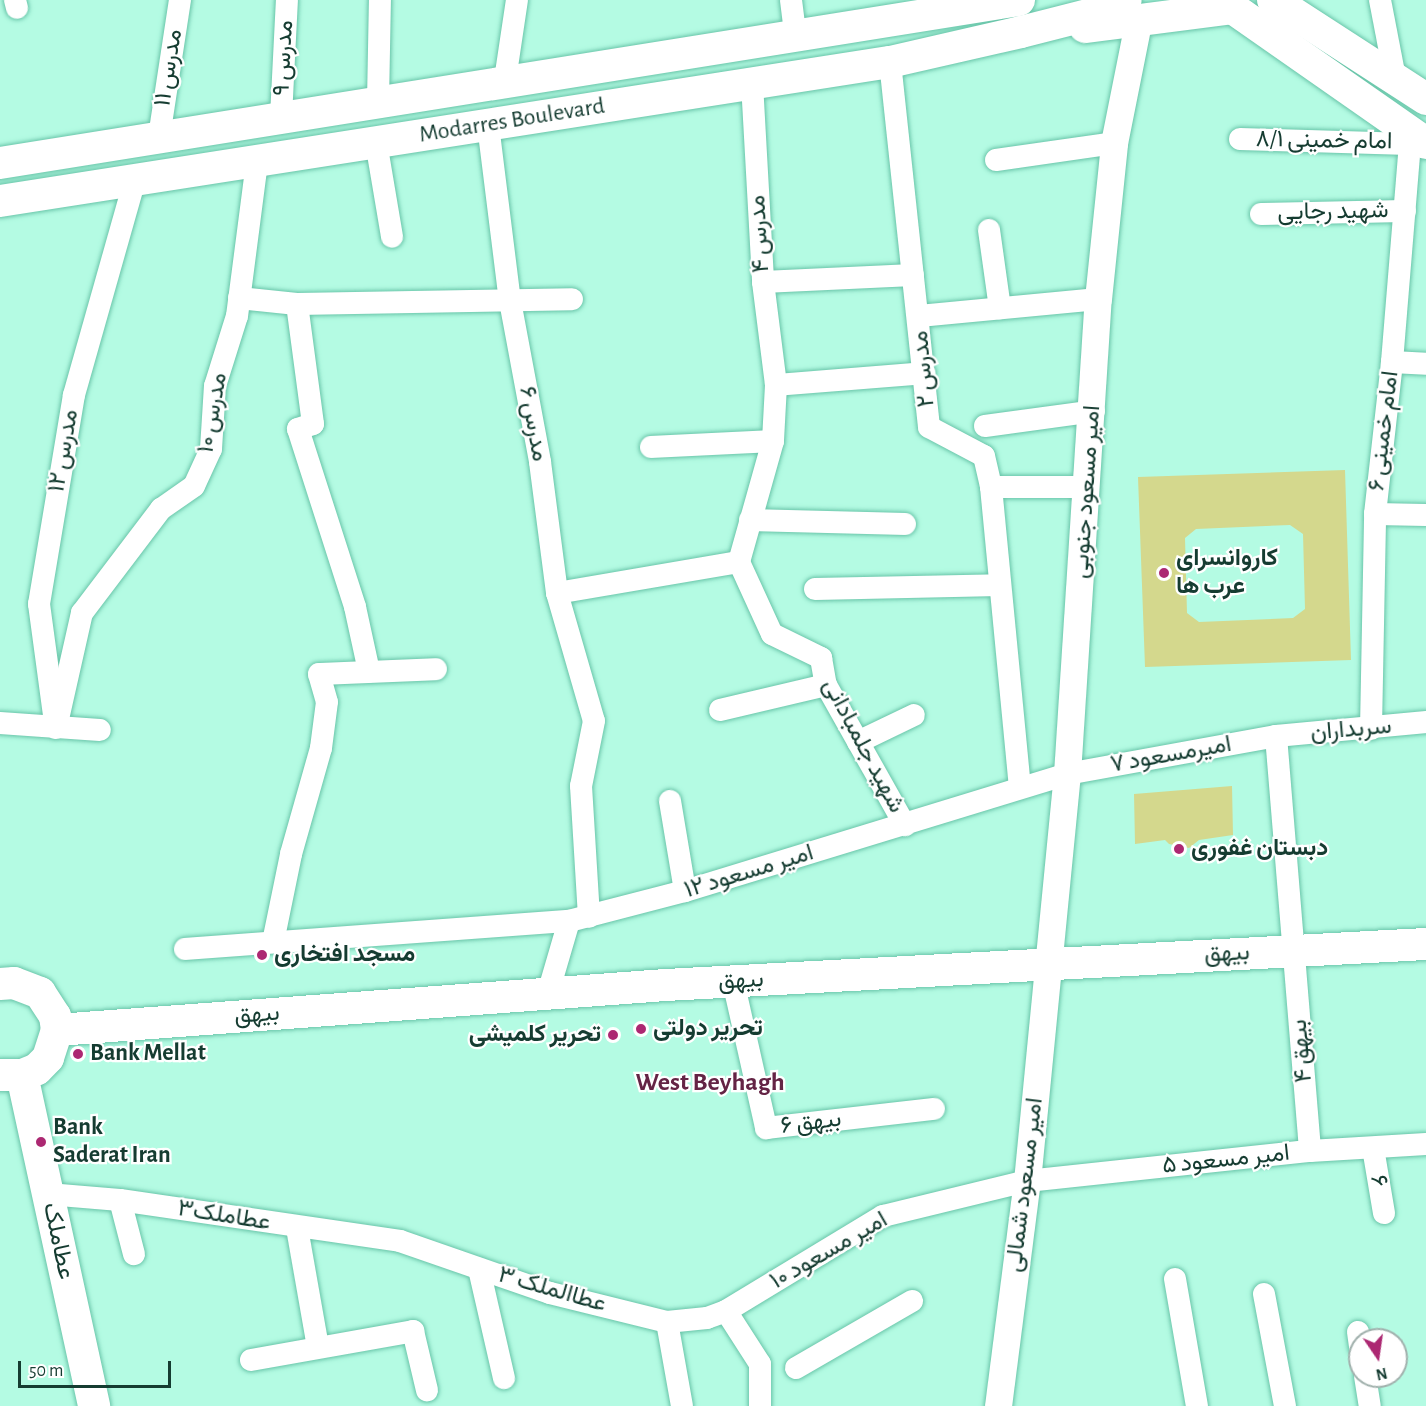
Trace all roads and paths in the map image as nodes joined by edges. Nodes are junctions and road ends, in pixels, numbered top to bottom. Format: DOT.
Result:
graph roads {
  1 [pos="180,0"];
  2 [pos="287,0"];
  3 [pos="380,0"];
  4 [pos="517,0"];
  5 [pos="790,0"];
  6 [pos="1019,0"];
  7 [pos="1273,0"];
  8 [pos="1380,0"];
  9 [pos="1228,4"];
  10 [pos="896,8"];
  11 [pos="1132,11"];
  12 [pos="795,33"];
  13 [pos="890,62"];
  14 [pos="1395,78"];
  15 [pos="493,82"];
  16 [pos="752,83"];
  17 [pos="1426,99"];
  18 [pos="378,101"];
  19 [pos="281,117"];
  20 [pos="488,124"];
  21 [pos="159,137"];
  22 [pos="1240,139"];
  23 [pos="1415,140"];
  24 [pos="376,142"];
  25 [pos="1114,143"];
  26 [pos="996,160"];
  27 [pos="256,161"];
  28 [pos="0,162"];
  29 [pos="135,180"];
  30 [pos="0,201"];
  31 [pos="1405,210"];
  32 [pos="1261,214"];
  33 [pos="989,230"];
  34 [pos="392,237"];
  35 [pos="913,275"];
  36 [pos="763,282"];
  37 [pos="239,298"];
  38 [pos="572,299"];
  39 [pos="1098,299"];
  40 [pos="510,302"];
  41 [pos="297,304"];
  42 [pos="1000,308"];
  43 [pos="919,316"];
  44 [pos="1392,362"];
  45 [pos="1426,364"];
  46 [pos="926,373"];
  47 [pos="776,384"];
  48 [pos="1094,411"];
  49 [pos="985,426"];
  50 [pos="773,441"];
  51 [pos="651,447"];
  52 [pos="991,487"];
  53 [pos="1088,487"];
  54 [pos="1375,514"];
  55 [pos="1426,515"];
  56 [pos="750,520"];
  57 [pos="905,524"];
  58 [pos="739,562"];
  59 [pos="1000,585"];
  60 [pos="815,589"];
  61 [pos="557,593"];
  62 [pos="436,669"];
  63 [pos="369,671"];
  64 [pos="826,685"];
  65 [pos="720,710"];
  66 [pos="914,715"];
  67 [pos="1426,722"];
  68 [pos="0,723"];
  69 [pos="56,728"];
  70 [pos="1371,729"];
  71 [pos="100,730"];
  72 [pos="1276,736"];
  73 [pos="858,742"];
  74 [pos="1067,774"];
  75 [pos="1020,787"];
  76 [pos="670,801"];
  77 [pos="905,825"];
  78 [pos="685,891"];
  79 [pos="579,919"];
  80 [pos="273,942"];
  81 [pos="1426,944"];
  82 [pos="185,949"];
  83 [pos="1293,951"];
  84 [pos="1049,964"];
  85 [pos="733,981"];
  86 [pos="0,984"];
  87 [pos="548,993"];
  88 [pos="57,1030"];
  89 [pos="11,1075"];
  90 [pos="934,1109"];
  91 [pos="1426,1144"];
  92 [pos="1373,1148"];
  93 [pos="1310,1151"];
  94 [pos="1027,1181"];
  95 [pos="48,1194"];
  96 [pos="120,1200"];
  97 [pos="1384,1214"];
  98 [pos="297,1228"];
  99 [pos="400,1241"];
  100 [pos="134,1254"];
  101 [pos="479,1269"];
  102 [pos="1175,1279"];
  103 [pos="1264,1294"];
  104 [pos="912,1301"];
  105 [pos="717,1315"];
  106 [pos="667,1322"];
  107 [pos="318,1347"];
  108 [pos="251,1360"];
  109 [pos="796,1368"];
  110 [pos="504,1378"];
  111 [pos="1367,1388"];
  112 [pos="427,1390"];
  113 [pos="94,1406"];
  114 [pos="682,1406"];
  115 [pos="760,1406"];
  116 [pos="998,1406"];
  117 [pos="1197,1406"];
  118 [pos="1285,1406"];
  119 [pos="1370,1406"];
  1 -- 21 [label="street, مدرس ۱۱"];
  2 -- 19 [label="street, مدرس ۹"];
  3 -- 18 [label="street"];
  4 -- 15 [label="street"];
  5 -- 12 [label="street"];
  6 -- 10 [label="main road, Modarres Boulevard"];
  7 -- 14 [label="main road"];
  8 -- 14 [label="street"];
  9 -- 11 [label="main road, Modarres Boulevard"];
  9 -- 23 [label="main road"];
  10 -- 12 [label="main road, Modarres Boulevard"];
  11 -- 13 [label="main road, Modarres Boulevard"];
  11 -- 25 [label="street, امیر مسعود جنوبی"];
  12 -- 15 [label="main road, Modarres Boulevard"];
  13 -- 16 [label="main road, Modarres Boulevard"];
  13 -- 35 [label="street, مدرس ۲"];
  14 -- 17 [label="main road"];
  15 -- 18 [label="main road, Modarres Boulevard"];
  15 -- 20 [label="main road"];
  16 -- 20 [label="main road, Modarres Boulevard"];
  16 -- 36 [label="street, مدرس ۴"];
  18 -- 19 [label="main road, Modarres Boulevard"];
  19 -- 21 [label="main road, Modarres Boulevard"];
  20 -- 24 [label="main road, Modarres Boulevard"];
  20 -- 40 [label="street, مدرس ۶"];
  21 -- 28 [label="main road, Modarres Boulevard"];
  22 -- 23 [label="street, امام خمینی ۸/۱"];
  23 -- 31 [label="street, امام خمینی ۶"];
  24 -- 27 [label="main road, Modarres Boulevard"];
  24 -- 34 [label="street"];
  25 -- 26 [label="street"];
  25 -- 39 [label="street, امیر مسعود جنوبی"];
  27 -- 29 [label="main road, Modarres Boulevard"];
  27 -- 37 [label="street, مدرس ۱۰"];
  29 -- 30 [label="main road, Modarres Boulevard"];
  29 -- 69 [label="street, مدرس ۱۲"];
  31 -- 32 [label="street, شهید رجایی"];
  31 -- 44 [label="street, امام خمینی ۶"];
  33 -- 42 [label="street"];
  35 -- 36 [label="street"];
  35 -- 43 [label="street, مدرس ۲"];
  36 -- 47 [label="street, مدرس ۴"];
  37 -- 41 [label="street"];
  37 -- 69 [label="street, مدرس ۱۰"];
  38 -- 40 [label="street"];
  39 -- 42 [label="street"];
  39 -- 48 [label="street, امیر مسعود جنوبی"];
  40 -- 41 [label="street"];
  40 -- 61 [label="street, مدرس ۶"];
  41 -- 63 [label="street"];
  42 -- 43 [label="street"];
  43 -- 46 [label="street, مدرس ۲"];
  44 -- 45 [label="street"];
  44 -- 54 [label="street, امام خمینی ۶"];
  46 -- 47 [label="street"];
  46 -- 52 [label="street, مدرس ۲"];
  47 -- 50 [label="street"];
  48 -- 49 [label="street"];
  48 -- 53 [label="street, امیر مسعود جنوبی"];
  50 -- 51 [label="street"];
  50 -- 56 [label="street"];
  52 -- 53 [label="street"];
  52 -- 59 [label="street, مدرس ۲"];
  53 -- 74 [label="street, امیر مسعود جنوبی"];
  54 -- 55 [label="street"];
  54 -- 70 [label="street, امام خمینی ۶"];
  56 -- 57 [label="street"];
  56 -- 58 [label="street"];
  58 -- 61 [label="street"];
  58 -- 64 [label="street, شهید جلمبادانی"];
  59 -- 60 [label="street"];
  59 -- 75 [label="street, مدرس ۲"];
  61 -- 79 [label="street, مدرس ۶"];
  62 -- 63 [label="street"];
  63 -- 80 [label="street"];
  64 -- 65 [label="street"];
  64 -- 73 [label="street, شهید جلمبادانی"];
  66 -- 73 [label="street"];
  67 -- 70 [label="street, سربداران"];
  68 -- 69 [label="street"];
  69 -- 71 [label="street"];
  70 -- 72 [label="street, سربداران"];
  72 -- 74 [label="street, امیرمسعود ۷"];
  72 -- 83 [label="street, بیهق ۴"];
  73 -- 77 [label="street, شهید جلمبادانی"];
  74 -- 75 [label="street, امیر مسعود ۱۲"];
  74 -- 84 [label="street, امیر مسعود جنوبی"];
  75 -- 77 [label="street, امیر مسعود ۱۲"];
  76 -- 78 [label="street"];
  77 -- 78 [label="street, امیر مسعود ۱۲"];
  78 -- 79 [label="street, امیر مسعود ۱۲"];
  79 -- 80 [label="street, امیر مسعود ۱۲"];
  79 -- 87 [label="street"];
  80 -- 82 [label="street, امیر مسعود ۱۲"];
  81 -- 83 [label="main road, بیهق"];
  83 -- 84 [label="main road, بیهق"];
  83 -- 93 [label="street, بیهق ۴"];
  84 -- 85 [label="main road, بیهق"];
  84 -- 94 [label="street, امیر مسعود شمالی"];
  85 -- 87 [label="main road, بیهق"];
  85 -- 90 [label="street, بیهق ۶"];
  86 -- 88 [label="main road"];
  87 -- 88 [label="main road, بیهق"];
  88 -- 89 [label="main road"];
  89 -- 95 [label="main road, عطاملک"];
  91 -- 92 [label="street, امیر مسعود ۵"];
  92 -- 93 [label="street, امیر مسعود ۵"];
  92 -- 97 [label="street, ۶"];
  93 -- 94 [label="street, امیر مسعود ۵"];
  94 -- 105 [label="street, امیر مسعود ۱۰"];
  94 -- 116 [label="street, امیر مسعود شمالی"];
  95 -- 96 [label="street, عطاملک۳"];
  95 -- 113 [label="main road, عطاملک"];
  96 -- 98 [label="street, عطاملک۳"];
  96 -- 100 [label="street"];
  98 -- 99 [label="street, عطاملک۳"];
  98 -- 107 [label="street"];
  99 -- 101 [label="street, عطاالملک ۳"];
  101 -- 106 [label="street, عطاالملک ۳"];
  101 -- 110 [label="street"];
  102 -- 117 [label="street"];
  103 -- 118 [label="street"];
  104 -- 109 [label="street"];
  105 -- 106 [label="street, عطاالملک ۳"];
  105 -- 115 [label="street"];
  106 -- 114 [label="street"];
  107 -- 108 [label="street"];
  107 -- 112 [label="street"];
  111 -- 119 [label="street"];
}
